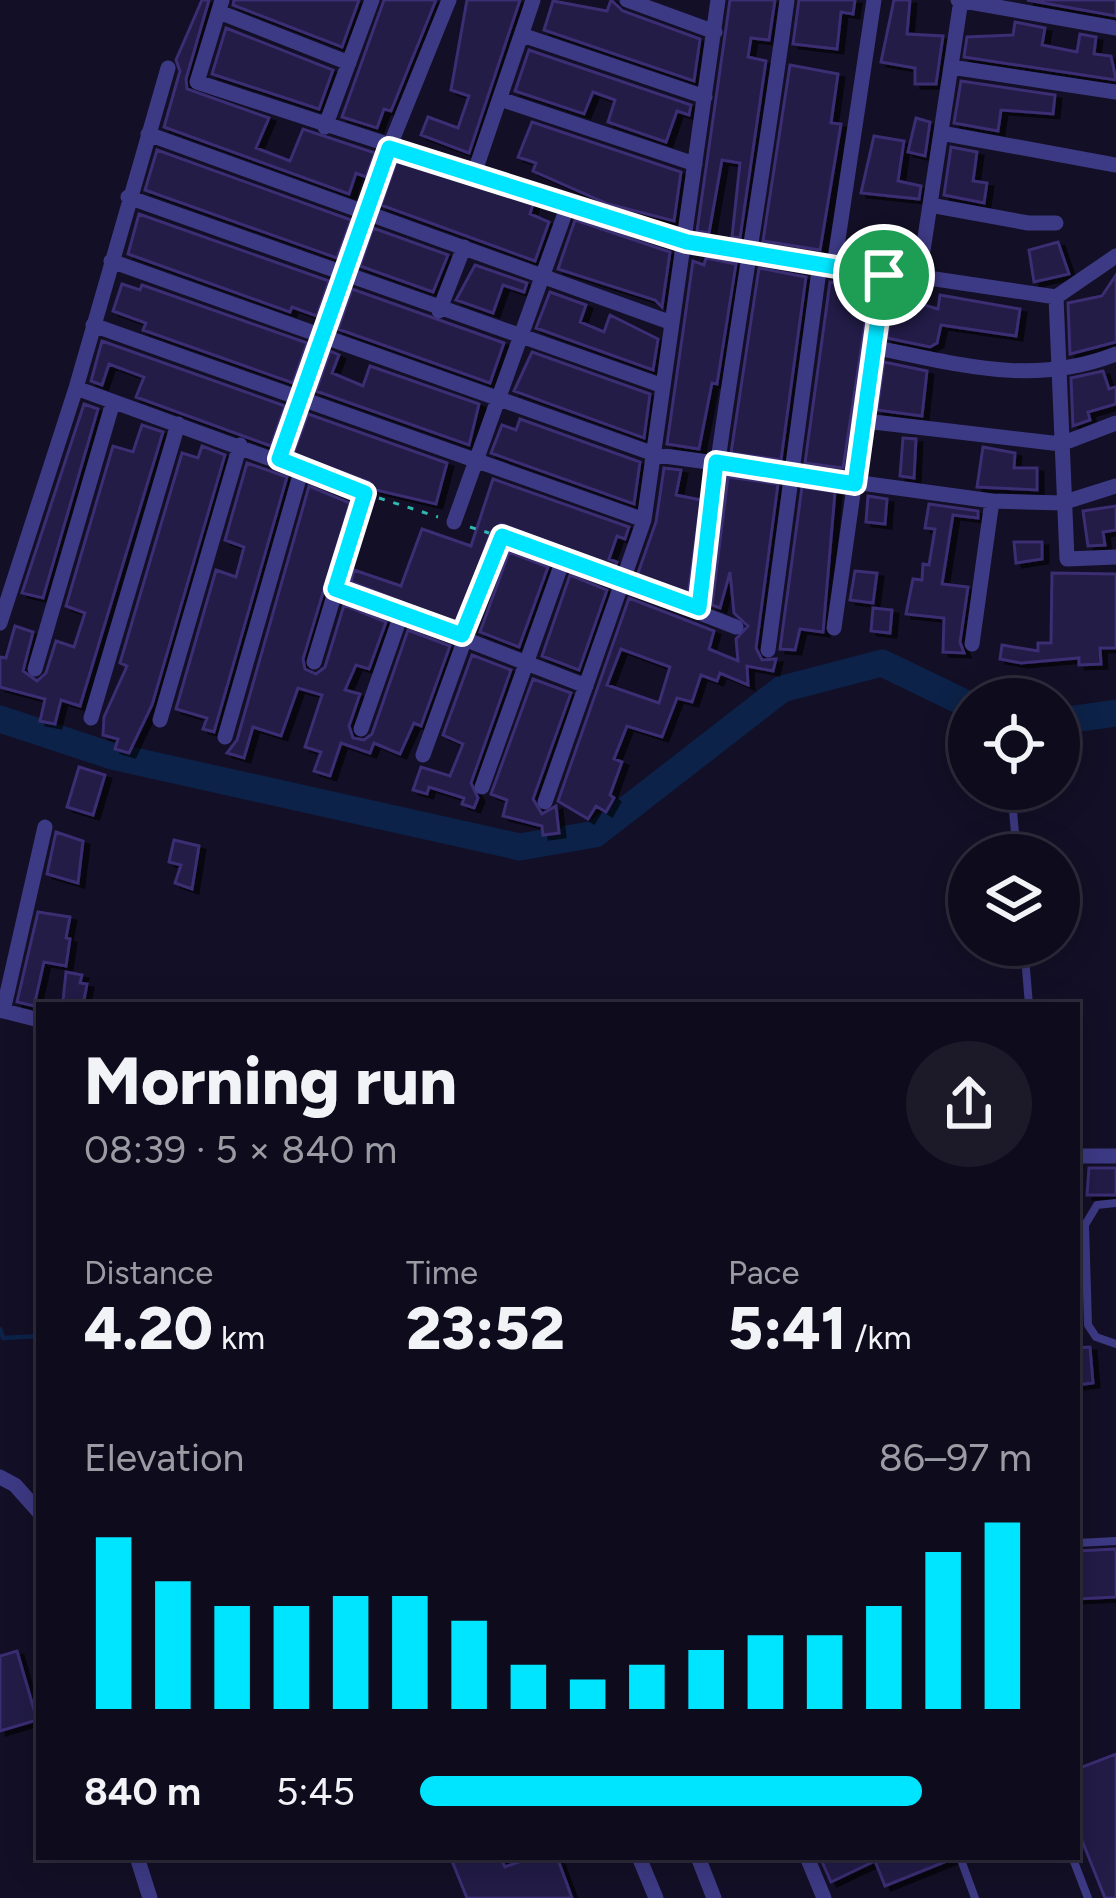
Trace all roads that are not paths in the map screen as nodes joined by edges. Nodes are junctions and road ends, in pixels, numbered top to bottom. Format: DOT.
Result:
graph roads {
  1 [pos="371,0"];
  2 [pos="448,0"];
  3 [pos="533,0"];
  4 [pos="627,0"];
  5 [pos="718,0"];
  6 [pos="787,0"];
  7 [pos="874,0"];
  8 [pos="960,0"];
  9 [pos="220,6"];
  10 [pos="1116,28"];
  11 [pos="715,32"];
  12 [pos="522,35"];
  13 [pos="349,63"];
  14 [pos="951,67"];
  15 [pos="168,68"];
  16 [pos="1116,92"];
  17 [pos="705,97"];
  18 [pos="503,100"];
  19 [pos="325,127"];
  20 [pos="941,133"];
  21 [pos="148,134"];
  22 [pos="389,148"];
  23 [pos="695,164"];
  24 [pos="1116,165"];
  25 [pos="474,174"];
  26 [pos="128,197"];
  27 [pos="569,202"];
  28 [pos="930,205"];
  29 [pos="368,209"];
  30 [pos="1056,223"];
  31 [pos="687,242"];
  32 [pos="464,247"];
  33 [pos="753,255"];
  34 [pos="1116,256"];
  35 [pos="111,261"];
  36 [pos="827,264"];
  37 [pos="347,273"];
  38 [pos="543,275"];
  39 [pos="884,275"];
  40 [pos="920,278"];
  41 [pos="1056,297"];
  42 [pos="439,311"];
  43 [pos="672,323"];
  44 [pos="93,326"];
  45 [pos="324,335"];
  46 [pos="523,337"];
  47 [pos="872,346"];
  48 [pos="1116,354"];
  49 [pos="1059,373"];
  50 [pos="664,386"];
  51 [pos="76,388"];
  52 [pos="300,398"];
  53 [pos="500,398"];
  54 [pos="113,402"];
  55 [pos="865,421"];
  56 [pos="1116,423"];
  57 [pos="178,424"];
  58 [pos="1061,444"];
  59 [pos="240,445"];
  60 [pos="657,454"];
  61 [pos="477,458"];
  62 [pos="279,459"];
  63 [pos="716,462"];
  64 [pos="302,468"];
  65 [pos="790,473"];
  66 [pos="855,484"];
  67 [pos="1116,486"];
  68 [pos="992,501"];
  69 [pos="1062,502"];
  70 [pos="644,520"];
  71 [pos="454,522"];
  72 [pos="1116,557"];
  73 [pos="563,560"];
  74 [pos="624,581"];
  75 [pos="335,589"];
  76 [pos="699,608"];
  77 [pos="402,612"];
  78 [pos="0,623"];
  79 [pos="736,627"];
  80 [pos="834,628"];
  81 [pos="462,635"];
  82 [pos="971,644"];
  83 [pos="768,650"];
  84 [pos="314,662"];
  85 [pos="526,664"];
  86 [pos="35,669"];
  87 [pos="586,686"];
  88 [pos="91,718"];
  89 [pos="160,720"];
  90 [pos="361,729"];
  91 [pos="225,737"];
  92 [pos="423,755"];
  93 [pos="482,787"];
  94 [pos="545,802"];
  95 [pos="45,827"];
  96 [pos="1026,966"];
  97 [pos="1029,1002"];
  98 [pos="2,1011"];
  99 [pos="36,1019"];
  100 [pos="1080,1156"];
  101 [pos="1116,1156"];
  102 [pos="1116,1203"];
  103 [pos="1116,1344"];
  104 [pos="0,1477"];
  105 [pos="36,1508"];
  106 [pos="1116,1541"];
  107 [pos="1080,1543"];
  108 [pos="138,1860"];
  109 [pos="640,1860"];
  110 [pos="699,1860"];
  111 [pos="808,1860"];
  112 [pos="961,1860"];
  113 [pos="1073,1860"];
  114 [pos="150,1898"];
  115 [pos="656,1898"];
  116 [pos="715,1898"];
  117 [pos="824,1898"];
  118 [pos="975,1898"];
  119 [pos="1088,1898"];
  1 -- 13 [label="street"];
  2 -- 22 [label="street"];
  3 -- 12 [label="street"];
  4 -- 11 [label="street"];
  5 -- 11 [label="street"];
  6 -- 33 [label="street"];
  7 -- 36 [label="street"];
  8 -- 10 [label="street"];
  8 -- 14 [label="street"];
  9 -- 13 [label="street"];
  9 -- 19 [label="street"];
  11 -- 17 [label="street"];
  12 -- 17 [label="street"];
  12 -- 18 [label="street"];
  13 -- 19 [label="street"];
  14 -- 16 [label="street"];
  14 -- 20 [label="street"];
  15 -- 21 [label="street"];
  17 -- 23 [label="street"];
  18 -- 23 [label="street"];
  18 -- 25 [label="street"];
  19 -- 22 [label="street"];
  20 -- 24 [label="street"];
  20 -- 28 [label="street"];
  21 -- 26 [label="street"];
  21 -- 29 [label="street"];
  22 -- 25 [label="street"];
  22 -- 29 [label="street"];
  23 -- 31 [label="street"];
  25 -- 27 [label="street"];
  26 -- 35 [label="street"];
  26 -- 37 [label="street"];
  27 -- 31 [label="street"];
  27 -- 38 [label="street"];
  28 -- 30 [label="street"];
  28 -- 40 [label="street"];
  29 -- 32 [label="street"];
  29 -- 37 [label="street"];
  31 -- 33 [label="street"];
  31 -- 43 [label="street"];
  32 -- 38 [label="street"];
  32 -- 42 [label="street"];
  33 -- 36 [label="street"];
  33 -- 63 [label="street"];
  34 -- 41 [label="street"];
  35 -- 44 [label="street"];
  35 -- 45 [label="street"];
  36 -- 39 [label="street"];
  36 -- 65 [label="street"];
  37 -- 42 [label="street"];
  37 -- 45 [label="street"];
  38 -- 43 [label="street"];
  38 -- 46 [label="street"];
  39 -- 40 [label="street"];
  39 -- 47 [label="street"];
  40 -- 41 [label="street"];
  41 -- 49 [label="street"];
  42 -- 46 [label="street"];
  43 -- 50 [label="street"];
  44 -- 51 [label="street"];
  44 -- 52 [label="street"];
  45 -- 52 [label="street"];
  45 -- 53 [label="street"];
  46 -- 50 [label="street"];
  46 -- 53 [label="street"];
  47 -- 49 [label="street"];
  47 -- 55 [label="street"];
  48 -- 49 [label="street"];
  49 -- 58 [label="street"];
  50 -- 60 [label="street"];
  51 -- 54 [label="street"];
  51 -- 78 [label="street"];
  52 -- 61 [label="street"];
  52 -- 62 [label="street"];
  53 -- 60 [label="street"];
  53 -- 61 [label="street"];
  54 -- 57 [label="street"];
  54 -- 86 [label="street"];
  55 -- 58 [label="street"];
  55 -- 66 [label="street"];
  56 -- 58 [label="street"];
  57 -- 59 [label="street"];
  57 -- 88 [label="street"];
  58 -- 69 [label="street"];
  59 -- 62 [label="street"];
  59 -- 89 [label="street"];
  60 -- 63 [label="street"];
  60 -- 70 [label="street"];
  61 -- 70 [label="street"];
  61 -- 71 [label="street"];
  62 -- 64 [label="street"];
  63 -- 65 [label="street"];
  63 -- 76 [label="street"];
  64 -- 75 [label="street"];
  64 -- 91 [label="street"];
  65 -- 66 [label="street"];
  65 -- 83 [label="street"];
  66 -- 68 [label="street"];
  66 -- 80 [label="street"];
  67 -- 69 [label="street"];
  68 -- 69 [label="street"];
  68 -- 82 [label="street"];
  69 -- 72 [label="street"];
  70 -- 74 [label="street"];
  73 -- 74 [label="street"];
  73 -- 81 [label="street"];
  73 -- 85 [label="street"];
  74 -- 76 [label="street"];
  74 -- 87 [label="street"];
  75 -- 77 [label="street"];
  75 -- 84 [label="street"];
  76 -- 79 [label="street"];
  77 -- 81 [label="street"];
  77 -- 90 [label="street"];
  81 -- 85 [label="street"];
  81 -- 92 [label="street"];
  85 -- 87 [label="street"];
  85 -- 93 [label="street"];
  87 -- 94 [label="street"];
  95 -- 98 [label="street"];
  96 -- 97 [label="lane"];
  98 -- 99 [label="street"];
  100 -- 101 [label="street"];
  102 -- 103 [label="lane"];
  104 -- 105 [label="street"];
  106 -- 107 [label="lane"];
  108 -- 114 [label="street"];
  109 -- 115 [label="street"];
  110 -- 116 [label="street"];
  111 -- 117 [label="street"];
  112 -- 118 [label="lane"];
  113 -- 119 [label="lane"];
}
